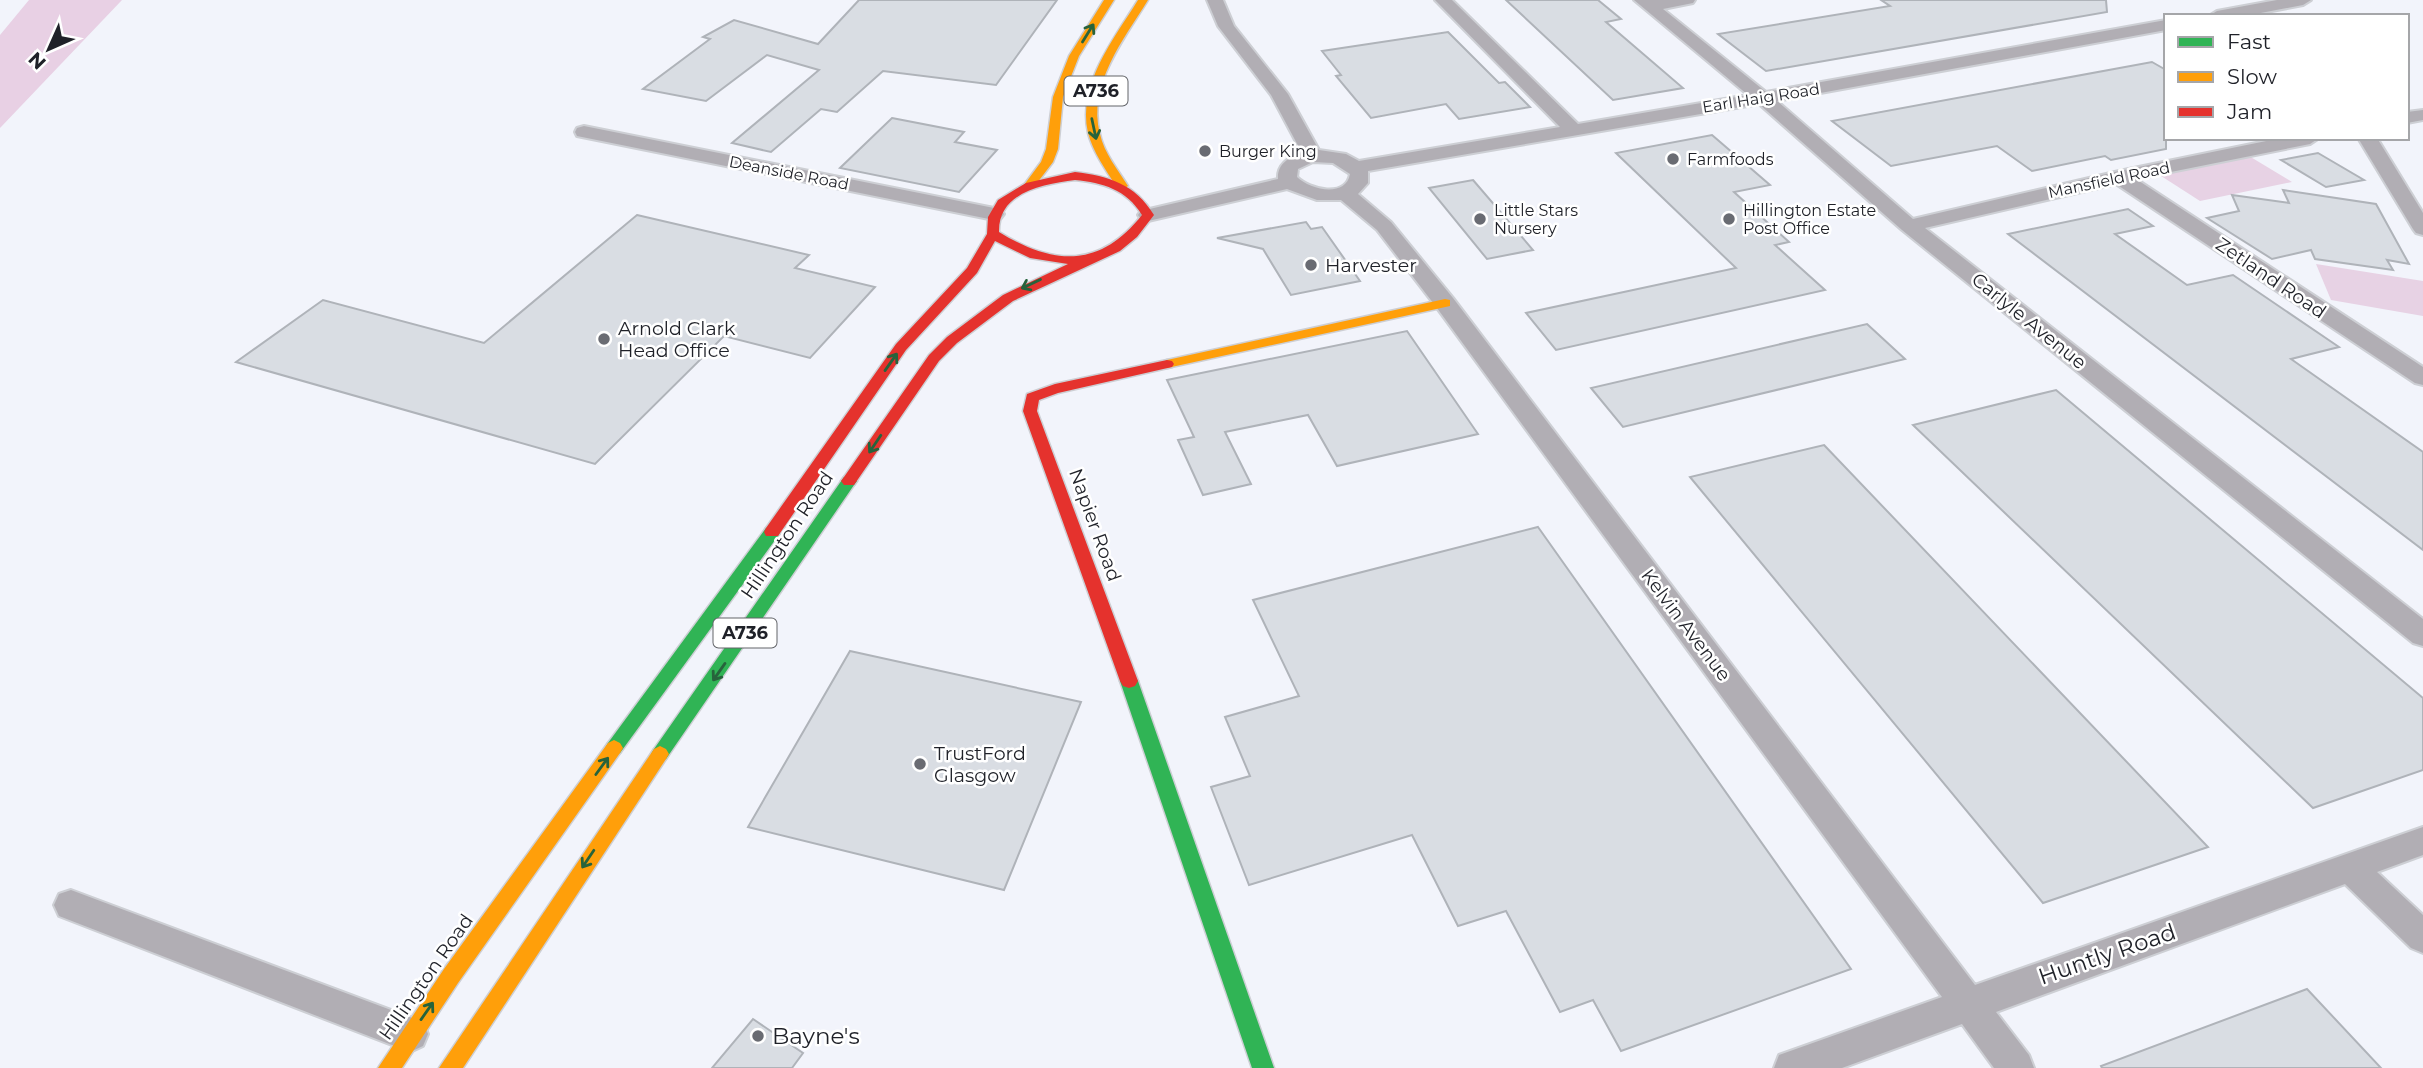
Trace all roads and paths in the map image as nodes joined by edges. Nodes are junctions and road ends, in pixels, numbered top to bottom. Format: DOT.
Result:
graph roads {
  1 [pos="1109,0"];
  2 [pos="1143,0"];
  3 [pos="1216,0"];
  4 [pos="1443,0"];
  5 [pos="1687,0"];
  6 [pos="2303,0"];
  7 [pos="1645,3"];
  8 [pos="2228,14"];
  9 [pos="2164,25"];
  10 [pos="1761,97"];
  11 [pos="1573,130"];
  12 [pos="584,132"];
  13 [pos="2299,140"];
  14 [pos="2368,140"];
  15 [pos="1312,156"];
  16 [pos="2119,177"];
  17 [pos="1350,180"];
  18 [pos="1290,183"];
  19 [pos="1030,186"];
  20 [pos="1122,186"];
  21 [pos="994,214"];
  22 [pos="1148,215"];
  23 [pos="1909,226"];
  24 [pos="2423,229"];
  25 [pos="993,234"];
  26 [pos="1094,257"];
  27 [pos="1445,303"];
  28 [pos="2423,379"];
  29 [pos="2423,635"];
  30 [pos="2423,841"];
  31 [pos="2351,869"];
  32 [pos="71,905"];
  33 [pos="2423,937"];
  34 [pos="1969,1003"];
  35 [pos="410,1034"];
  36 [pos="389,1068"];
  37 [pos="450,1068"];
  38 [pos="1263,1068"];
  39 [pos="1792,1068"];
  40 [pos="2017,1068"];
  19 -- 1 [label="main road, A736, one-way"];
  2 -- 20 [label="main road, A736, one-way"];
  3 -- 15 [label="street"];
  4 -- 11 [label="street"];
  5 -- 7 [label="street"];
  6 -- 8 [label="street"];
  7 -- 10 [label="street, Carlyle Avenue"];
  9 -- 10 [label="street, Earl Haig Road"];
  10 -- 11 [label="street, Earl Haig Road"];
  10 -- 23 [label="street, Carlyle Avenue"];
  11 -- 17 [label="street, Earl Haig Road"];
  12 -- 21 [label="street, Deanside Road"];
  13 -- 16 [label="street, Mansfield Road"];
  14 -- 24 [label="street"];
  15 -- 17 [label="street"];
  15 -- 18 [label="street"];
  16 -- 23 [label="street, Mansfield Road"];
  16 -- 28 [label="street, Zetland Road"];
  17 -- 18 [label="street"];
  17 -- 27 [label="street, Kelvin Avenue"];
  18 -- 22 [label="street"];
  19 -- 20 [label="main road, A736"];
  19 -- 21 [label="main road, A736"];
  20 -- 22 [label="main road, A736"];
  21 -- 25 [label="main road, A736"];
  22 -- 26 [label="main road, A736"];
  23 -- 29 [label="street, Carlyle Avenue"];
  25 -- 26 [label="main road, A736"];
  35 -- 25 [label="main road, Hillington Road / A736, one-way"];
  26 -- 37 [label="main road, Hillington Road / A736, one-way"];
  27 -- 34 [label="street, Kelvin Avenue"];
  27 -- 38 [label="main road, Napier Road"];
  30 -- 31 [label="street, Huntly Road"];
  31 -- 33 [label="street"];
  31 -- 34 [label="street, Huntly Road"];
  32 -- 35 [label="street"];
  34 -- 39 [label="street, Huntly Road"];
  34 -- 40 [label="street, Kelvin Avenue"];
  35 -- 36 [label="main road, Hillington Road / A736"];
}
